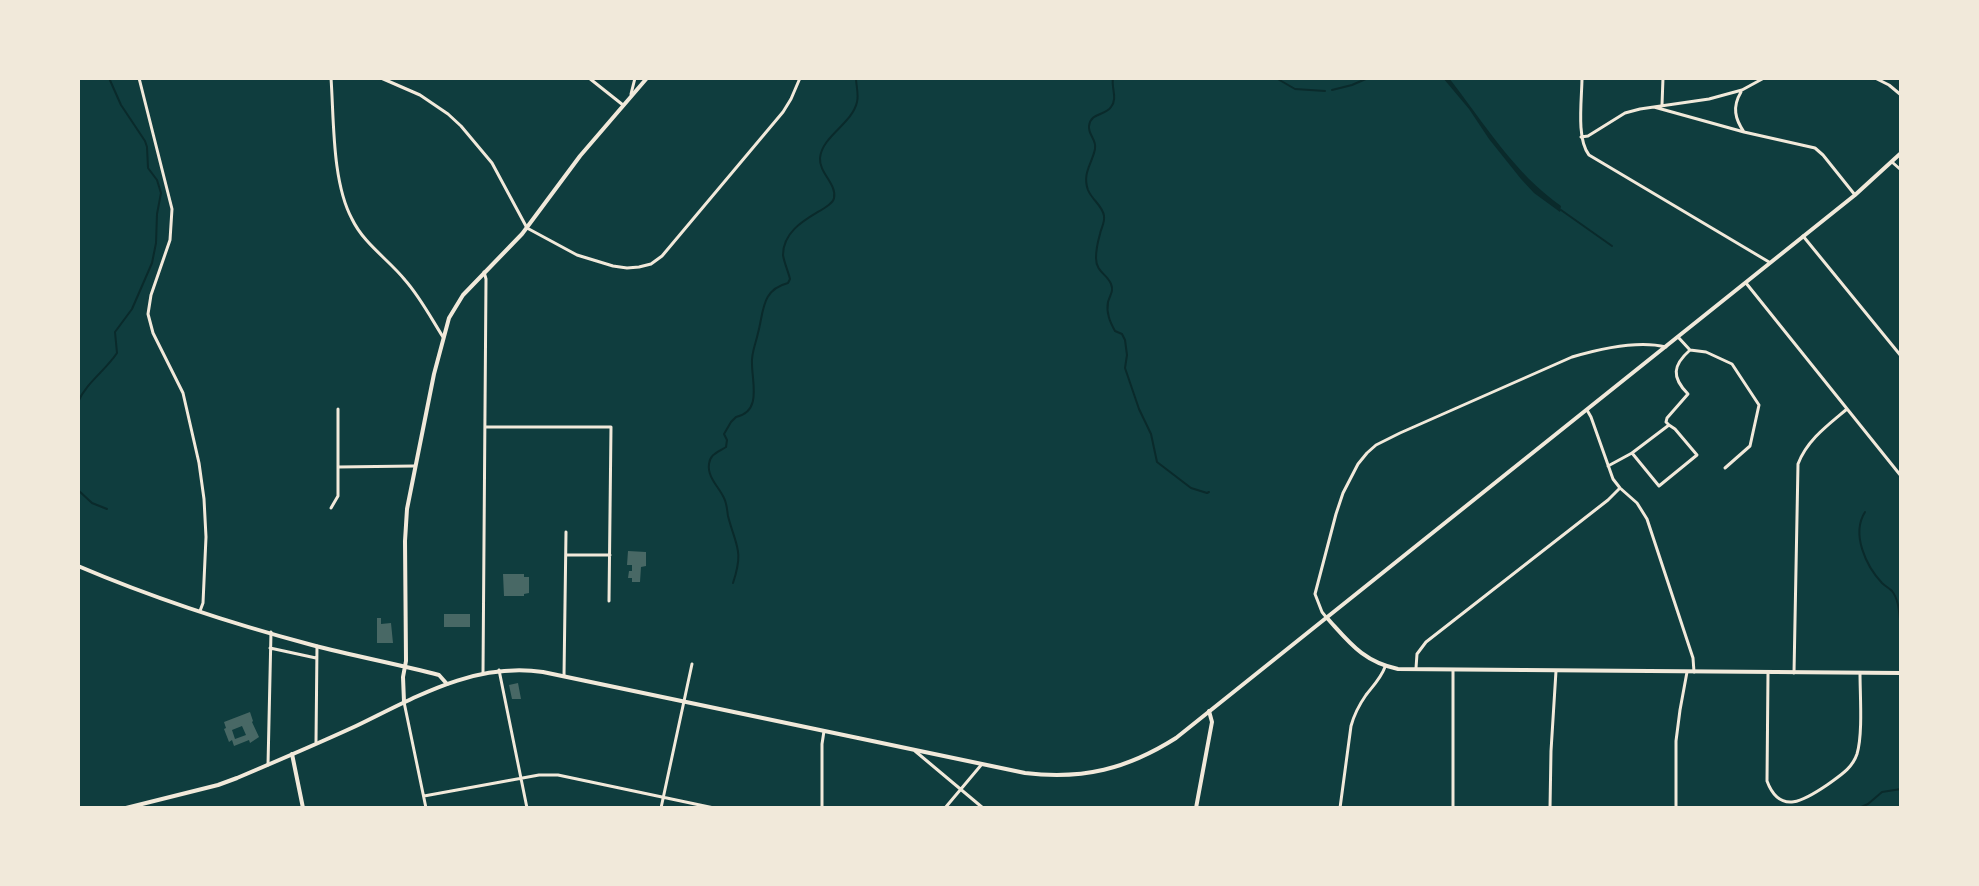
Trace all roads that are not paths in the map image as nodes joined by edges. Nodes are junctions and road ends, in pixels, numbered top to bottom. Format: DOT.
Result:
graph roads {
  1 [pos="139,78"];
  2 [pos="331,78"];
  3 [pos="381,78"];
  4 [pos="589,78"];
  5 [pos="635,78"];
  6 [pos="647,78"];
  7 [pos="800,78"];
  8 [pos="1582,78"];
  9 [pos="1663,78"];
  10 [pos="1764,78"];
  11 [pos="1875,78"];
  12 [pos="1742,90"];
  13 [pos="1901,95"];
  14 [pos="631,97"];
  15 [pos="623,105"];
  16 [pos="1662,105"];
  17 [pos="1654,107"];
  18 [pos="1744,132"];
  19 [pos="1581,137"];
  20 [pos="1900,156"];
  21 [pos="1892,162"];
  22 [pos="1901,170"];
  23 [pos="1855,195"];
  24 [pos="527,228"];
  25 [pos="1803,236"];
  26 [pos="1770,263"];
  27 [pos="484,272"];
  28 [pos="1745,283"];
  29 [pos="443,337"];
  30 [pos="1678,337"];
  31 [pos="1666,347"];
  32 [pos="1690,350"];
  33 [pos="1901,356"];
  34 [pos="338,409"];
  35 [pos="1847,409"];
  36 [pos="1587,410"];
  37 [pos="1669,425"];
  38 [pos="485,427"];
  39 [pos="1632,453"];
  40 [pos="415,466"];
  41 [pos="1608,466"];
  42 [pos="338,467"];
  43 [pos="1725,468"];
  44 [pos="1901,476"];
  45 [pos="1620,488"];
  46 [pos="331,508"];
  47 [pos="566,532"];
  48 [pos="567,555"];
  49 [pos="610,555"];
  50 [pos="78,566"];
  51 [pos="609,601"];
  52 [pos="200,611"];
  53 [pos="1327,617"];
  54 [pos="271,632"];
  55 [pos="317,646"];
  56 [pos="270,648"];
  57 [pos="316,658"];
  58 [pos="692,664"];
  59 [pos="405,666"];
  60 [pos="1385,667"];
  61 [pos="499,670"];
  62 [pos="1416,670"];
  63 [pos="1453,671"];
  64 [pos="1556,671"];
  65 [pos="1687,672"];
  66 [pos="1694,672"];
  67 [pos="1768,672"];
  68 [pos="483,673"];
  69 [pos="1794,673"];
  70 [pos="1860,673"];
  71 [pos="1901,673"];
  72 [pos="564,676"];
  73 [pos="447,684"];
  74 [pos="404,702"];
  75 [pos="685,702"];
  76 [pos="1209,711"];
  77 [pos="824,731"];
  78 [pos="316,743"];
  79 [pos="914,750"];
  80 [pos="292,754"];
  81 [pos="982,764"];
  82 [pos="268,765"];
  83 [pos="521,778"];
  84 [pos="961,789"];
  85 [pos="424,796"];
  86 [pos="664,797"];
  87 [pos="126,808"];
  88 [pos="303,808"];
  89 [pos="426,808"];
  90 [pos="527,808"];
  91 [pos="661,808"];
  92 [pos="714,808"];
  93 [pos="822,808"];
  94 [pos="945,808"];
  95 [pos="983,808"];
  96 [pos="1196,808"];
  97 [pos="1340,808"];
  98 [pos="1453,808"];
  99 [pos="1550,808"];
  100 [pos="1676,808"];
  1 -- 52 [label="street"];
  2 -- 29 [label="street"];
  3 -- 24 [label="street"];
  4 -- 15 [label="street"];
  5 -- 14 [label="street"];
  6 -- 14 [label="main road"];
  7 -- 24 [label="street"];
  8 -- 19 [label="street"];
  9 -- 16 [label="street"];
  10 -- 12 [label="street"];
  11 -- 13 [label="street"];
  12 -- 16 [label="street"];
  12 -- 18 [label="street"];
  14 -- 15 [label="main road"];
  15 -- 24 [label="main road"];
  16 -- 17 [label="street"];
  17 -- 18 [label="street"];
  17 -- 19 [label="street"];
  18 -- 23 [label="street"];
  19 -- 26 [label="street"];
  20 -- 21 [label="main road"];
  21 -- 22 [label="street"];
  21 -- 23 [label="main road"];
  23 -- 25 [label="main road"];
  24 -- 27 [label="main road"];
  25 -- 26 [label="main road"];
  25 -- 33 [label="street"];
  26 -- 28 [label="main road"];
  27 -- 29 [label="main road"];
  27 -- 38 [label="street"];
  28 -- 30 [label="main road"];
  28 -- 35 [label="street"];
  29 -- 40 [label="main road"];
  30 -- 31 [label="main road"];
  30 -- 32 [label="street"];
  31 -- 36 [label="main road"];
  31 -- 53 [label="street"];
  32 -- 37 [label="street"];
  32 -- 43 [label="street"];
  34 -- 42 [label="street"];
  35 -- 44 [label="street"];
  35 -- 69 [label="street"];
  36 -- 41 [label="street"];
  36 -- 53 [label="main road"];
  37 -- 39 [label="street"];
  37 -- 39 [label="street"];
  38 -- 49 [label="street"];
  38 -- 68 [label="street"];
  39 -- 41 [label="street"];
  40 -- 42 [label="street"];
  40 -- 59 [label="main road"];
  41 -- 45 [label="street"];
  42 -- 46 [label="street"];
  45 -- 62 [label="street"];
  45 -- 66 [label="street"];
  47 -- 48 [label="street"];
  48 -- 49 [label="street"];
  48 -- 72 [label="street"];
  49 -- 51 [label="street"];
  50 -- 52 [label="main road"];
  52 -- 54 [label="main road"];
  53 -- 60 [label="main road"];
  53 -- 76 [label="main road"];
  54 -- 55 [label="main road"];
  54 -- 56 [label="street"];
  55 -- 57 [label="street"];
  55 -- 59 [label="main road"];
  56 -- 57 [label="street"];
  56 -- 82 [label="street"];
  57 -- 78 [label="street"];
  58 -- 75 [label="street"];
  59 -- 73 [label="main road"];
  59 -- 74 [label="main road"];
  60 -- 62 [label="main road"];
  60 -- 97 [label="street"];
  61 -- 68 [label="main road"];
  61 -- 72 [label="main road"];
  61 -- 83 [label="street"];
  62 -- 63 [label="main road"];
  63 -- 64 [label="main road"];
  63 -- 98 [label="street"];
  64 -- 65 [label="main road"];
  64 -- 99 [label="street"];
  65 -- 66 [label="main road"];
  65 -- 100 [label="street"];
  66 -- 67 [label="main road"];
  67 -- 69 [label="main road"];
  67 -- 70 [label="street"];
  68 -- 73 [label="main road"];
  69 -- 70 [label="main road"];
  70 -- 71 [label="main road"];
  72 -- 75 [label="main road"];
  73 -- 74 [label="main road"];
  74 -- 78 [label="main road"];
  74 -- 85 [label="street"];
  75 -- 77 [label="main road"];
  75 -- 86 [label="street"];
  76 -- 81 [label="main road"];
  76 -- 96 [label="main road"];
  77 -- 79 [label="main road"];
  77 -- 93 [label="street"];
  78 -- 80 [label="main road"];
  79 -- 81 [label="main road"];
  79 -- 84 [label="street"];
  80 -- 82 [label="main road"];
  80 -- 88 [label="main road"];
  81 -- 84 [label="street"];
  82 -- 87 [label="main road"];
  83 -- 85 [label="street"];
  83 -- 86 [label="street"];
  83 -- 90 [label="street"];
  84 -- 94 [label="street"];
  84 -- 95 [label="street"];
  85 -- 89 [label="street"];
  86 -- 91 [label="street"];
  86 -- 92 [label="street"];
}
